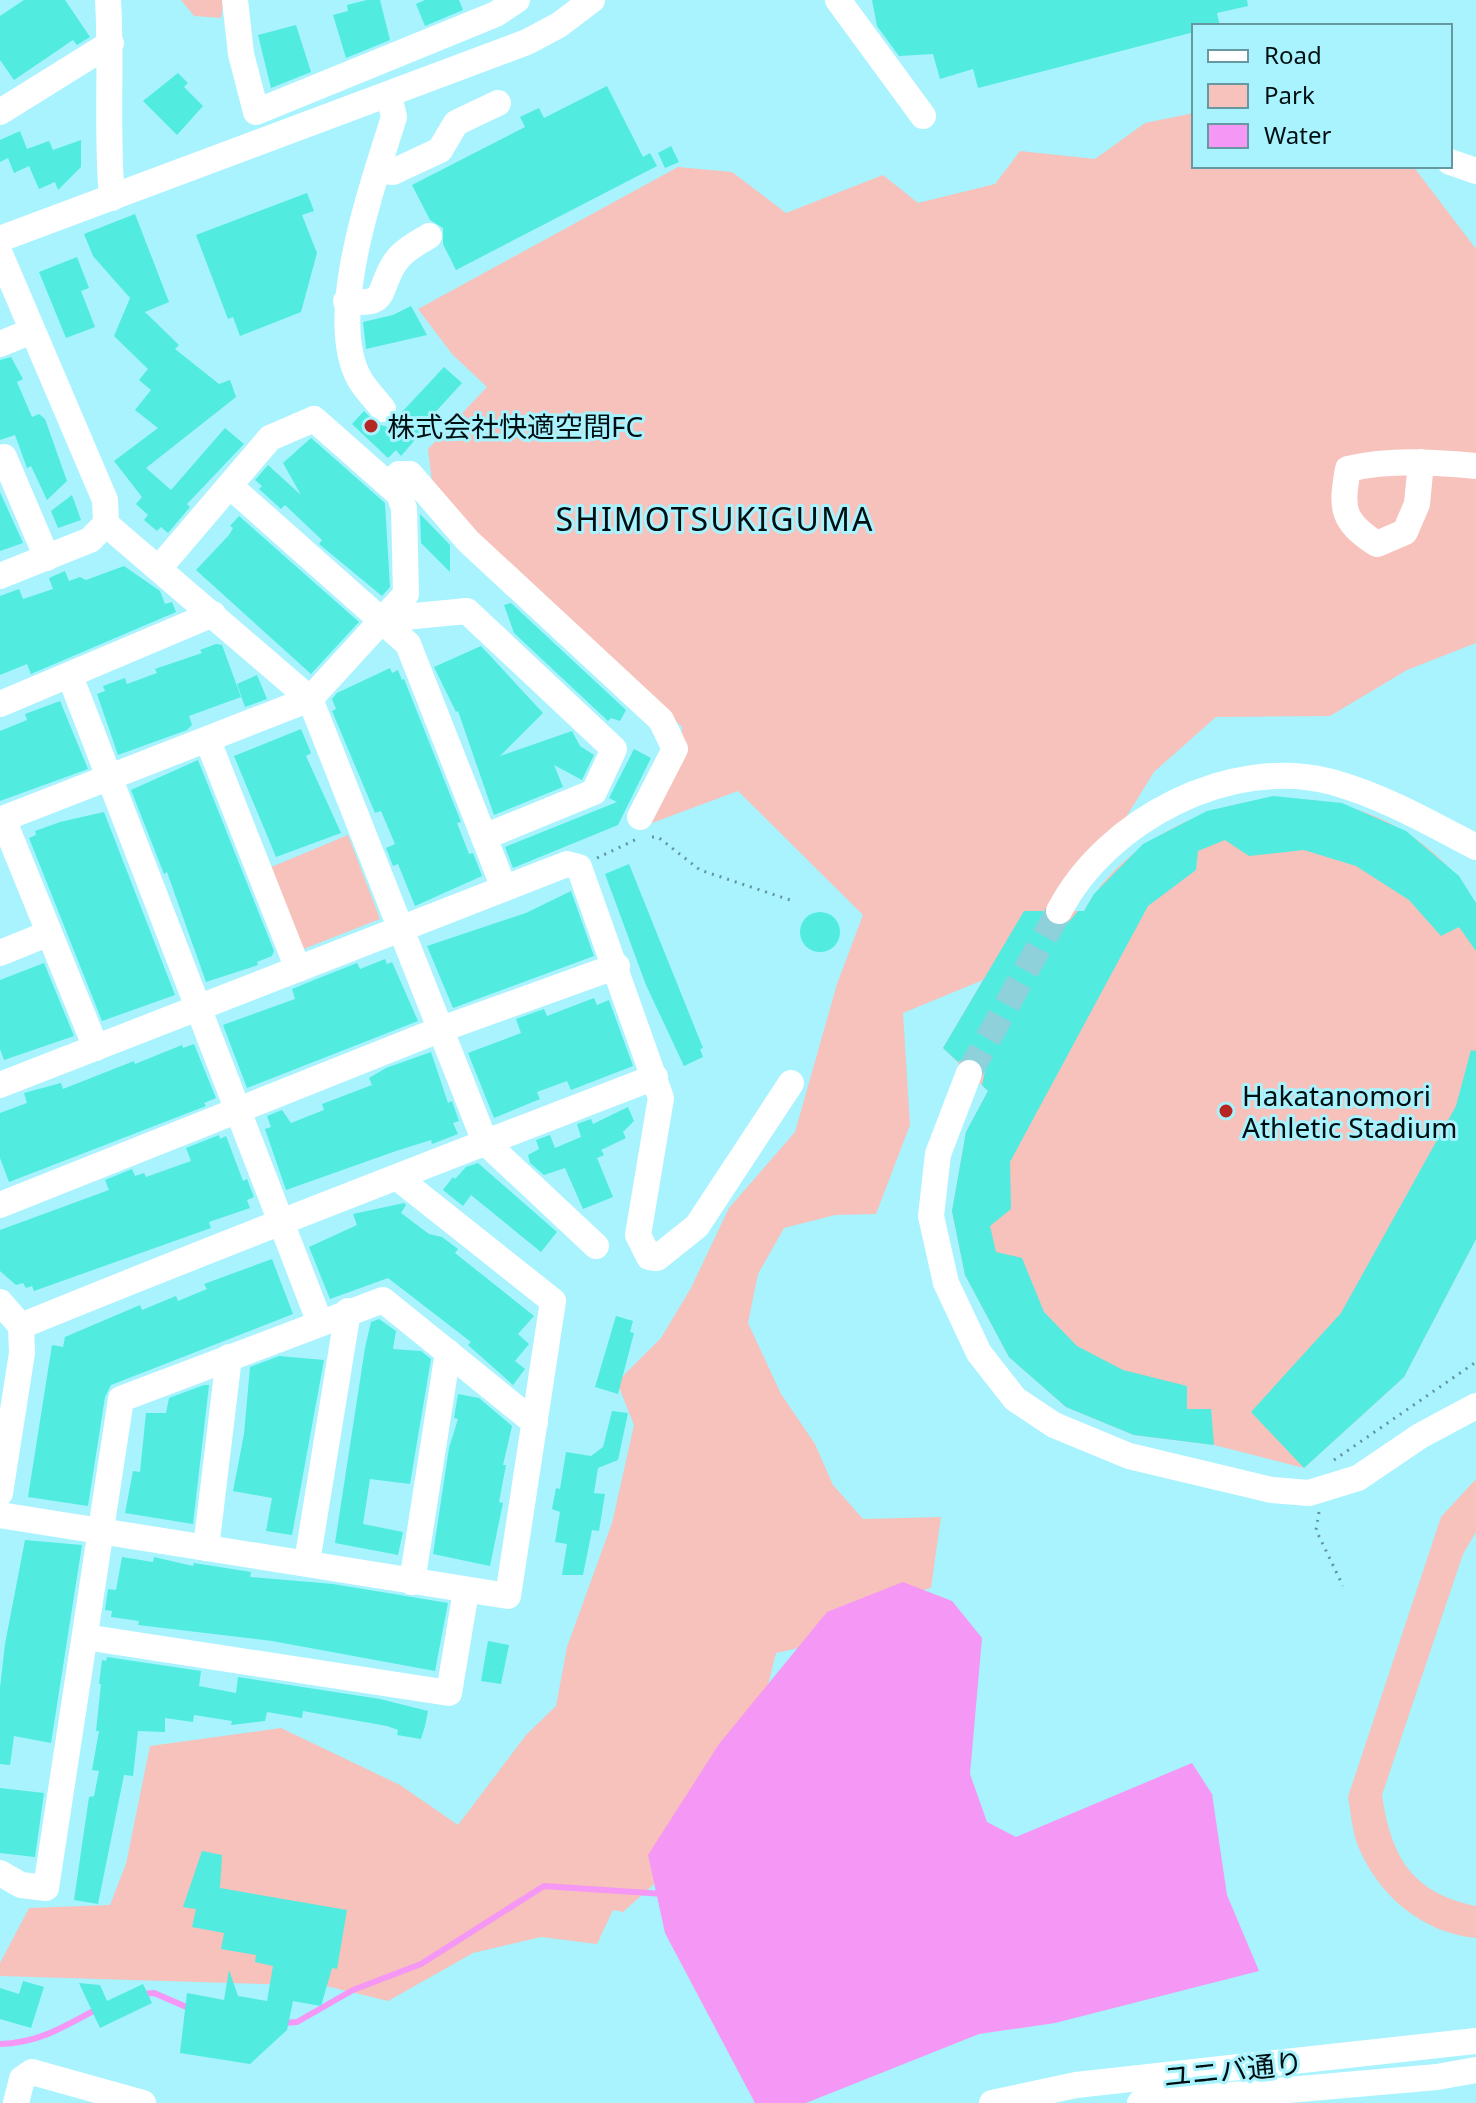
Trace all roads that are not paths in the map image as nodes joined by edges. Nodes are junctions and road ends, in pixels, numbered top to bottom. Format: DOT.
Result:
graph roads {
  1 [pos="108,0"];
  2 [pos="235,0"];
  3 [pos="517,0"];
  4 [pos="592,0"];
  5 [pos="838,0"];
  6 [pos="111,43"];
  7 [pos="389,96"];
  8 [pos="498,103"];
  9 [pos="0,112"];
  10 [pos="923,116"];
  11 [pos="1452,163"];
  12 [pos="378,170"];
  13 [pos="1476,171"];
  14 [pos="112,198"];
  15 [pos="429,236"];
  16 [pos="0,239"];
  17 [pos="0,254"];
  18 [pos="346,301"];
  19 [pos="32,331"];
  20 [pos="0,344"];
  21 [pos="383,409"];
  22 [pos="0,458"];
  23 [pos="1421,462"];
  24 [pos="1476,466"];
  25 [pos="389,485"];
  26 [pos="230,486"];
  27 [pos="106,524"];
  28 [pos="47,558"];
  29 [pos="160,567"];
  30 [pos="0,576"];
  31 [pos="213,614"];
  32 [pos="383,619"];
  33 [pos="70,676"];
  34 [pos="310,699"];
  35 [pos="0,704"];
  36 [pos="208,741"];
  37 [pos="110,779"];
  38 [pos="640,817"];
  39 [pos="1,820"];
  40 [pos="484,837"];
  41 [pos="1476,847"];
  42 [pos="504,888"];
  43 [pos="1059,911"];
  44 [pos="400,929"];
  45 [pos="47,934"];
  46 [pos="0,953"];
  47 [pos="617,966"];
  48 [pos="298,969"];
  49 [pos="198,1008"];
  50 [pos="439,1030"];
  51 [pos="96,1048"];
  52 [pos="969,1073"];
  53 [pos="655,1077"];
  54 [pos="791,1083"];
  55 [pos="0,1085"];
  56 [pos="238,1111"];
  57 [pos="485,1142"];
  58 [pos="398,1178"];
  59 [pos="0,1205"];
  60 [pos="280,1220"];
  61 [pos="596,1246"];
  62 [pos="0,1302"];
  63 [pos="348,1311"];
  64 [pos="320,1323"];
  65 [pos="21,1326"];
  66 [pos="448,1352"];
  67 [pos="229,1357"];
  68 [pos="1476,1406"];
  69 [pos="535,1423"];
  70 [pos="0,1493"];
  71 [pos="0,1515"];
  72 [pos="99,1530"];
  73 [pos="206,1548"];
  74 [pos="307,1562"];
  75 [pos="412,1582"];
  76 [pos="466,1591"];
  77 [pos="85,1637"];
  78 [pos="0,1873"];
  79 [pos="1476,2041"];
  80 [pos="1476,2070"];
  81 [pos="16,2103"];
  82 [pos="143,2103"];
  83 [pos="992,2103"];
  84 [pos="1140,2103"];
  1 -- 6 [label="street"];
  2 -- 3 [label="street"];
  4 -- 7 [label="street"];
  5 -- 10 [label="street"];
  6 -- 9 [label="street"];
  6 -- 14 [label="street"];
  7 -- 12 [label="street"];
  7 -- 14 [label="street"];
  8 -- 12 [label="street"];
  11 -- 13 [label="street"];
  12 -- 18 [label="street"];
  14 -- 16 [label="street"];
  15 -- 18 [label="street"];
  17 -- 19 [label="street"];
  18 -- 21 [label="street"];
  19 -- 20 [label="street"];
  19 -- 27 [label="street"];
  22 -- 28 [label="street"];
  23 -- 24 [label="street"];
  25 -- 26 [label="street"];
  25 -- 32 [label="street"];
  25 -- 38 [label="street"];
  26 -- 29 [label="street"];
  26 -- 32 [label="street"];
  27 -- 28 [label="street"];
  27 -- 29 [label="street"];
  28 -- 30 [label="street"];
  29 -- 31 [label="street"];
  31 -- 33 [label="street"];
  31 -- 34 [label="street"];
  32 -- 34 [label="street"];
  32 -- 40 [label="street"];
  32 -- 40 [label="street"];
  33 -- 35 [label="street"];
  33 -- 37 [label="street"];
  34 -- 36 [label="street"];
  34 -- 44 [label="street"];
  36 -- 37 [label="street"];
  36 -- 48 [label="street"];
  37 -- 39 [label="street"];
  37 -- 49 [label="street"];
  39 -- 45 [label="street"];
  40 -- 42 [label="street"];
  41 -- 43 [label="street"];
  42 -- 44 [label="street"];
  42 -- 47 [label="street"];
  44 -- 48 [label="street"];
  44 -- 50 [label="street"];
  45 -- 46 [label="street"];
  45 -- 51 [label="street"];
  47 -- 50 [label="street"];
  47 -- 53 [label="street"];
  48 -- 49 [label="street"];
  49 -- 51 [label="street"];
  49 -- 56 [label="street"];
  50 -- 56 [label="street"];
  50 -- 57 [label="street"];
  51 -- 55 [label="street"];
  52 -- 68 [label="street"];
  53 -- 54 [label="street"];
  53 -- 57 [label="street"];
  56 -- 59 [label="street"];
  56 -- 60 [label="street"];
  57 -- 58 [label="street"];
  57 -- 61 [label="street"];
  58 -- 60 [label="street"];
  58 -- 69 [label="street"];
  60 -- 64 [label="street"];
  60 -- 65 [label="street"];
  62 -- 65 [label="street"];
  63 -- 64 [label="street"];
  63 -- 66 [label="street"];
  63 -- 74 [label="street"];
  64 -- 67 [label="street"];
  65 -- 70 [label="street"];
  66 -- 69 [label="street"];
  66 -- 75 [label="street"];
  67 -- 72 [label="street"];
  67 -- 73 [label="street"];
  69 -- 76 [label="street"];
  71 -- 72 [label="street"];
  72 -- 73 [label="street"];
  72 -- 77 [label="street"];
  73 -- 74 [label="street"];
  74 -- 75 [label="street"];
  75 -- 76 [label="street"];
  76 -- 77 [label="street"];
  77 -- 78 [label="street"];
  79 -- 83 [label="street, ユニバ通り"];
  80 -- 84 [label="street, ユニバ通り"];
  81 -- 82 [label="street"];
}
